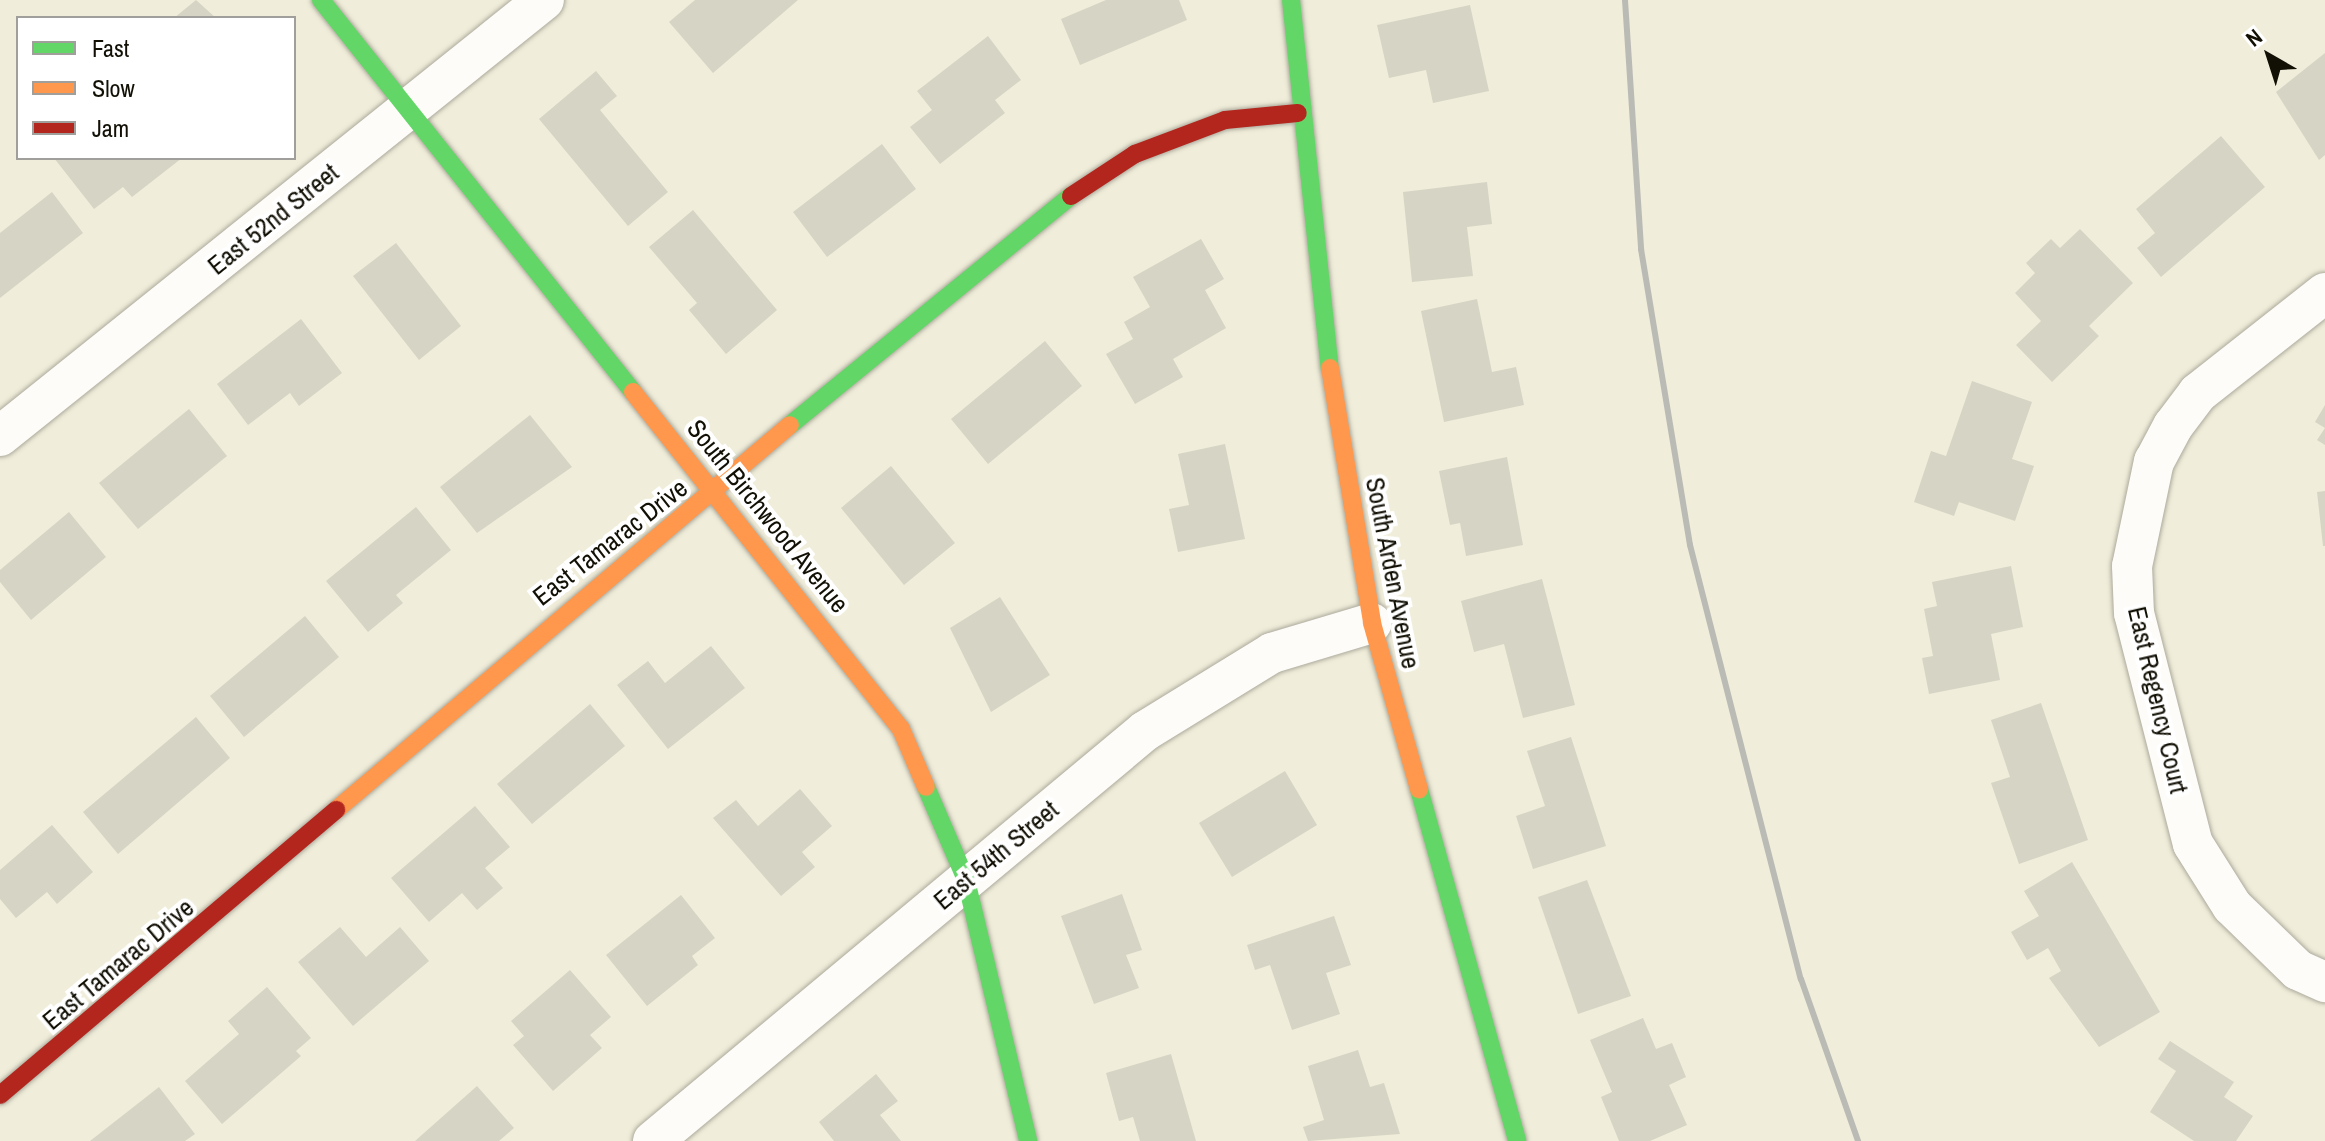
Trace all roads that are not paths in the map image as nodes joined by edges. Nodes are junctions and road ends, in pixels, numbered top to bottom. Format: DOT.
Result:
graph roads {
  1 [pos="321,0"];
  2 [pos="544,0"];
  3 [pos="1291,0"];
  4 [pos="409,110"];
  5 [pos="1298,113"];
  6 [pos="2325,293"];
  7 [pos="0,436"];
  8 [pos="715,493"];
  9 [pos="1372,623"];
  10 [pos="966,880"];
  11 [pos="2325,982"];
  12 [pos="0,1095"];
  13 [pos="653,1141"];
  14 [pos="1028,1141"];
  15 [pos="1517,1141"];
  1 -- 4 [label="street, South Birchwood Avenue"];
  2 -- 4 [label="street, East 52nd Street"];
  3 -- 5 [label="street, South Arden Avenue"];
  4 -- 7 [label="street, East 52nd Street"];
  4 -- 8 [label="street, South Birchwood Avenue"];
  5 -- 8 [label="street, East Tamarac Drive"];
  5 -- 9 [label="street, South Arden Avenue"];
  6 -- 11 [label="street, East Regency Court"];
  8 -- 10 [label="street, South Birchwood Avenue"];
  8 -- 12 [label="street, East Tamarac Drive"];
  9 -- 10 [label="street, East 54th Street"];
  9 -- 15 [label="street, South Arden Avenue"];
  10 -- 13 [label="street, East 54th Street"];
  10 -- 14 [label="street, South Birchwood Avenue"];
}
